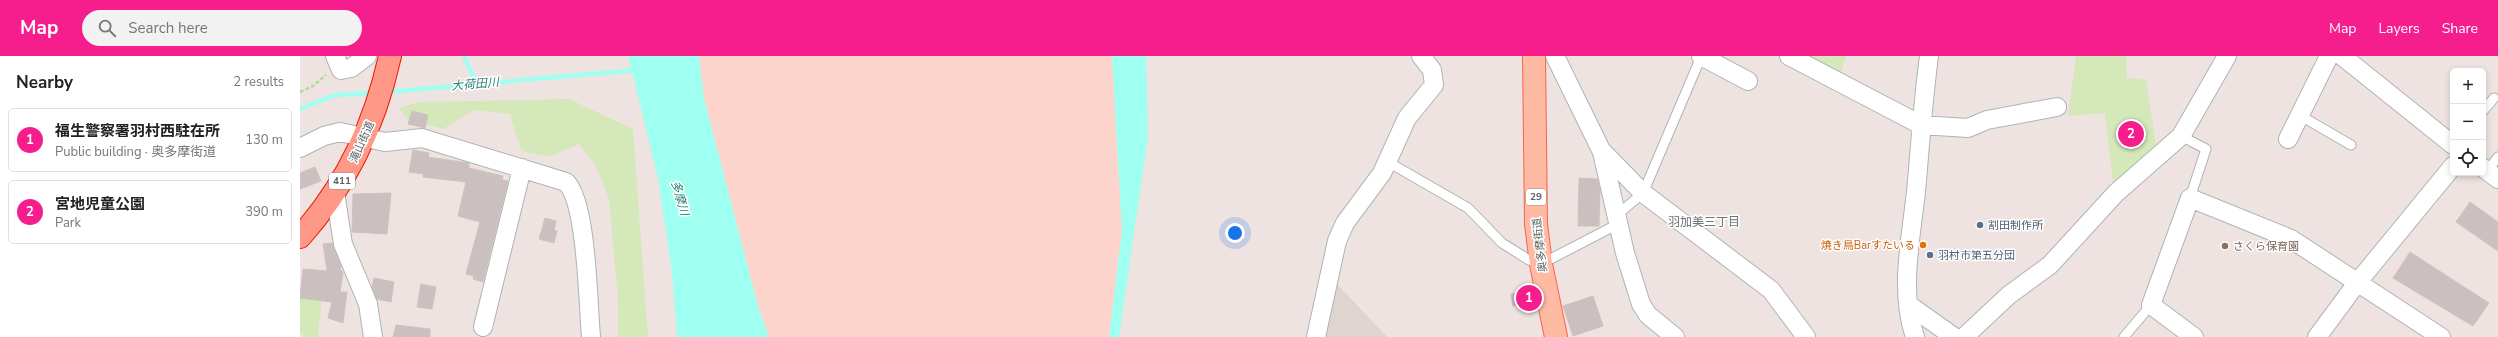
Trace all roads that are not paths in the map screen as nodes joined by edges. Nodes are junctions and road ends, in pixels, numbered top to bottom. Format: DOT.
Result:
graph roads {
  1 [pos="367,56"];
  2 [pos="1421,56"];
  3 [pos="1534,56"];
  4 [pos="1555,56"];
  5 [pos="1701,56"];
  6 [pos="1789,56"];
  7 [pos="1929,56"];
  8 [pos="2329,56"];
  9 [pos="2342,56"];
  10 [pos="2226,57"];
  11 [pos="336,60"];
  12 [pos="389,60"];
  13 [pos="1748,81"];
  14 [pos="2494,98"];
  15 [pos="2057,107"];
  16 [pos="2486,107"];
  17 [pos="2301,116"];
  18 [pos="1921,124"];
  19 [pos="2181,136"];
  20 [pos="365,138"];
  21 [pos="2288,139"];
  22 [pos="2450,143"];
  23 [pos="2352,145"];
  24 [pos="300,148"];
  25 [pos="1602,152"];
  26 [pos="1388,162"];
  27 [pos="522,168"];
  28 [pos="2450,170"];
  29 [pos="335,192"];
  30 [pos="1643,193"];
  31 [pos="2190,198"];
  32 [pos="1619,218"];
  33 [pos="300,237"];
  34 [pos="1541,264"];
  35 [pos="2357,283"];
  36 [pos="1909,305"];
  37 [pos="2151,305"];
  38 [pos="483,327"];
  39 [pos="2435,336"];
  40 [pos="373,337"];
  41 [pos="591,337"];
  42 [pos="1316,337"];
  43 [pos="1556,337"];
  44 [pos="1675,337"];
  45 [pos="1806,337"];
  46 [pos="1915,337"];
  47 [pos="1954,337"];
  48 [pos="1964,337"];
  49 [pos="2124,337"];
  50 [pos="2194,337"];
  51 [pos="2317,337"];
  1 -- 11 [label="street"];
  2 -- 26 [label="street"];
  3 -- 34 [label="main road, 奥多摩街道 / 29"];
  4 -- 25 [label="street"];
  5 -- 13 [label="street"];
  5 -- 30 [label="lane"];
  6 -- 18 [label="street"];
  7 -- 18 [label="street"];
  8 -- 17 [label="street"];
  9 -- 22 [label="street"];
  10 -- 19 [label="street"];
  12 -- 20 [label="highway, 滝山街道 / 411"];
  14 -- 16 [label="lane"];
  15 -- 18 [label="street"];
  17 -- 21 [label="street"];
  17 -- 23 [label="lane"];
  18 -- 36 [label="street"];
  19 -- 31 [label="lane"];
  19 -- 48 [label="street"];
  20 -- 24 [label="street"];
  20 -- 27 [label="street"];
  20 -- 29 [label="highway, 滝山街道 / 411"];
  25 -- 30 [label="street"];
  25 -- 32 [label="street"];
  26 -- 34 [label="lane"];
  26 -- 42 [label="street"];
  27 -- 38 [label="street"];
  27 -- 41 [label="street"];
  28 -- 35 [label="street"];
  29 -- 33 [label="highway, 滝山街道 / 411"];
  29 -- 40 [label="street"];
  30 -- 32 [label="lane"];
  30 -- 45 [label="street"];
  31 -- 35 [label="street"];
  31 -- 37 [label="street"];
  32 -- 34 [label="lane"];
  32 -- 44 [label="street"];
  34 -- 43 [label="main road, 奥多摩街道 / 29"];
  35 -- 39 [label="street"];
  35 -- 51 [label="street"];
  36 -- 46 [label="street"];
  36 -- 47 [label="street"];
  37 -- 49 [label="lane"];
  37 -- 50 [label="street"];
}
